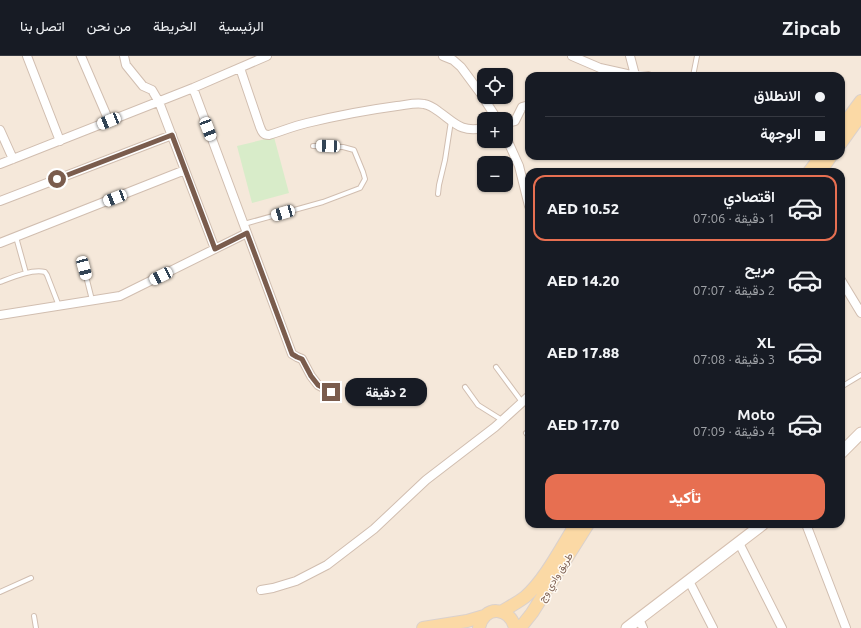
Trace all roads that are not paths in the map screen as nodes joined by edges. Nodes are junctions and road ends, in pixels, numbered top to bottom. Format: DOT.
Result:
graph roads {
  1 [pos="27,56"];
  2 [pos="81,56"];
  3 [pos="124,56"];
  4 [pos="267,56"];
  5 [pos="443,56"];
  6 [pos="572,56"];
  7 [pos="630,56"];
  8 [pos="698,56"];
  9 [pos="454,58"];
  10 [pos="240,68"];
  11 [pos="618,72"];
  12 [pos="634,72"];
  13 [pos="695,72"];
  14 [pos="193,88"];
  15 [pos="861,101"];
  16 [pos="159,102"];
  17 [pos="525,106"];
  18 [pos="493,112"];
  19 [pos="861,115"];
  20 [pos="109,121"];
  21 [pos="451,121"];
  22 [pos="513,121"];
  23 [pos="845,123"];
  24 [pos="0,130"];
  25 [pos="477,130"];
  26 [pos="172,135"];
  27 [pos="845,137"];
  28 [pos="60,141"];
  29 [pos="313,146"];
  30 [pos="511,148"];
  31 [pos="13,159"];
  32 [pos="0,164"];
  33 [pos="185,170"];
  34 [pos="525,190"];
  35 [pos="438,194"];
  36 [pos="0,201"];
  37 [pos="244,224"];
  38 [pos="247,233"];
  39 [pos="16,237"];
  40 [pos="0,243"];
  41 [pos="215,249"];
  42 [pos="84,268"];
  43 [pos="26,273"];
  44 [pos="0,282"];
  45 [pos="845,287"];
  46 [pos="92,301"];
  47 [pos="59,306"];
  48 [pos="861,313"];
  49 [pos="0,315"];
  50 [pos="496,367"];
  51 [pos="861,375"];
  52 [pos="845,385"];
  53 [pos="465,387"];
  54 [pos="331,392"];
  55 [pos="525,399"];
  56 [pos="522,402"];
  57 [pos="502,420"];
  58 [pos="861,433"];
  59 [pos="845,449"];
  60 [pos="574,528"];
  61 [pos="585,528"];
  62 [pos="758,528"];
  63 [pos="808,528"];
  64 [pos="739,543"];
  65 [pos="31,578"];
  66 [pos="689,581"];
  67 [pos="261,590"];
  68 [pos="0,592"];
  69 [pos="501,612"];
  70 [pos="34,616"];
  71 [pos="484,616"];
  72 [pos="641,624"];
  73 [pos="36,628"];
  74 [pos="422,628"];
  75 [pos="479,628"];
  76 [pos="515,628"];
  77 [pos="520,628"];
  78 [pos="627,628"];
  79 [pos="713,628"];
  80 [pos="782,628"];
  81 [pos="846,628"];
  1 -- 28 [label="street"];
  2 -- 20 [label="street"];
  3 -- 16 [label="street"];
  4 -- 10 [label="street"];
  5 -- 9 [label="street"];
  6 -- 11 [label="street"];
  7 -- 12 [label="street"];
  8 -- 13 [label="lane"];
  9 -- 18 [label="street"];
  10 -- 14 [label="street"];
  10 -- 21 [label="street"];
  14 -- 16 [label="street"];
  14 -- 37 [label="street"];
  15 -- 23 [label="main road"];
  16 -- 20 [label="street"];
  16 -- 26 [label="street"];
  17 -- 22 [label="street"];
  19 -- 27 [label="main road"];
  20 -- 28 [label="street"];
  21 -- 25 [label="street"];
  21 -- 35 [label="lane"];
  24 -- 31 [label="street"];
  26 -- 33 [label="street"];
  26 -- 36 [label="street"];
  28 -- 31 [label="street"];
  29 -- 37 [label="lane"];
  30 -- 34 [label="street"];
  31 -- 32 [label="street"];
  33 -- 39 [label="street"];
  33 -- 41 [label="street"];
  37 -- 38 [label="street"];
  38 -- 41 [label="street"];
  38 -- 54 [label="street"];
  39 -- 40 [label="street"];
  39 -- 43 [label="lane"];
  41 -- 46 [label="street"];
  42 -- 46 [label="lane"];
  43 -- 44 [label="lane"];
  43 -- 47 [label="lane"];
  45 -- 48 [label="street"];
  46 -- 47 [label="street"];
  47 -- 49 [label="street"];
  50 -- 56 [label="lane"];
  51 -- 52 [label="lane"];
  53 -- 57 [label="lane"];
  55 -- 56 [label="street"];
  56 -- 57 [label="street"];
  57 -- 67 [label="street"];
  58 -- 59 [label="street"];
  60 -- 69 [label="main road, طريق وادي وج"];
  61 -- 77 [label="main road, طريق وادي وج"];
  62 -- 64 [label="street"];
  63 -- 81 [label="street"];
  64 -- 66 [label="street"];
  64 -- 80 [label="street"];
  65 -- 68 [label="lane"];
  66 -- 72 [label="street"];
  66 -- 79 [label="street"];
  69 -- 71 [label="main road, طريق وادي وج"];
  69 -- 76 [label="main road"];
  70 -- 73 [label="lane"];
  71 -- 74 [label="main road"];
  71 -- 75 [label="main road"];
  72 -- 78 [label="street"];
}
